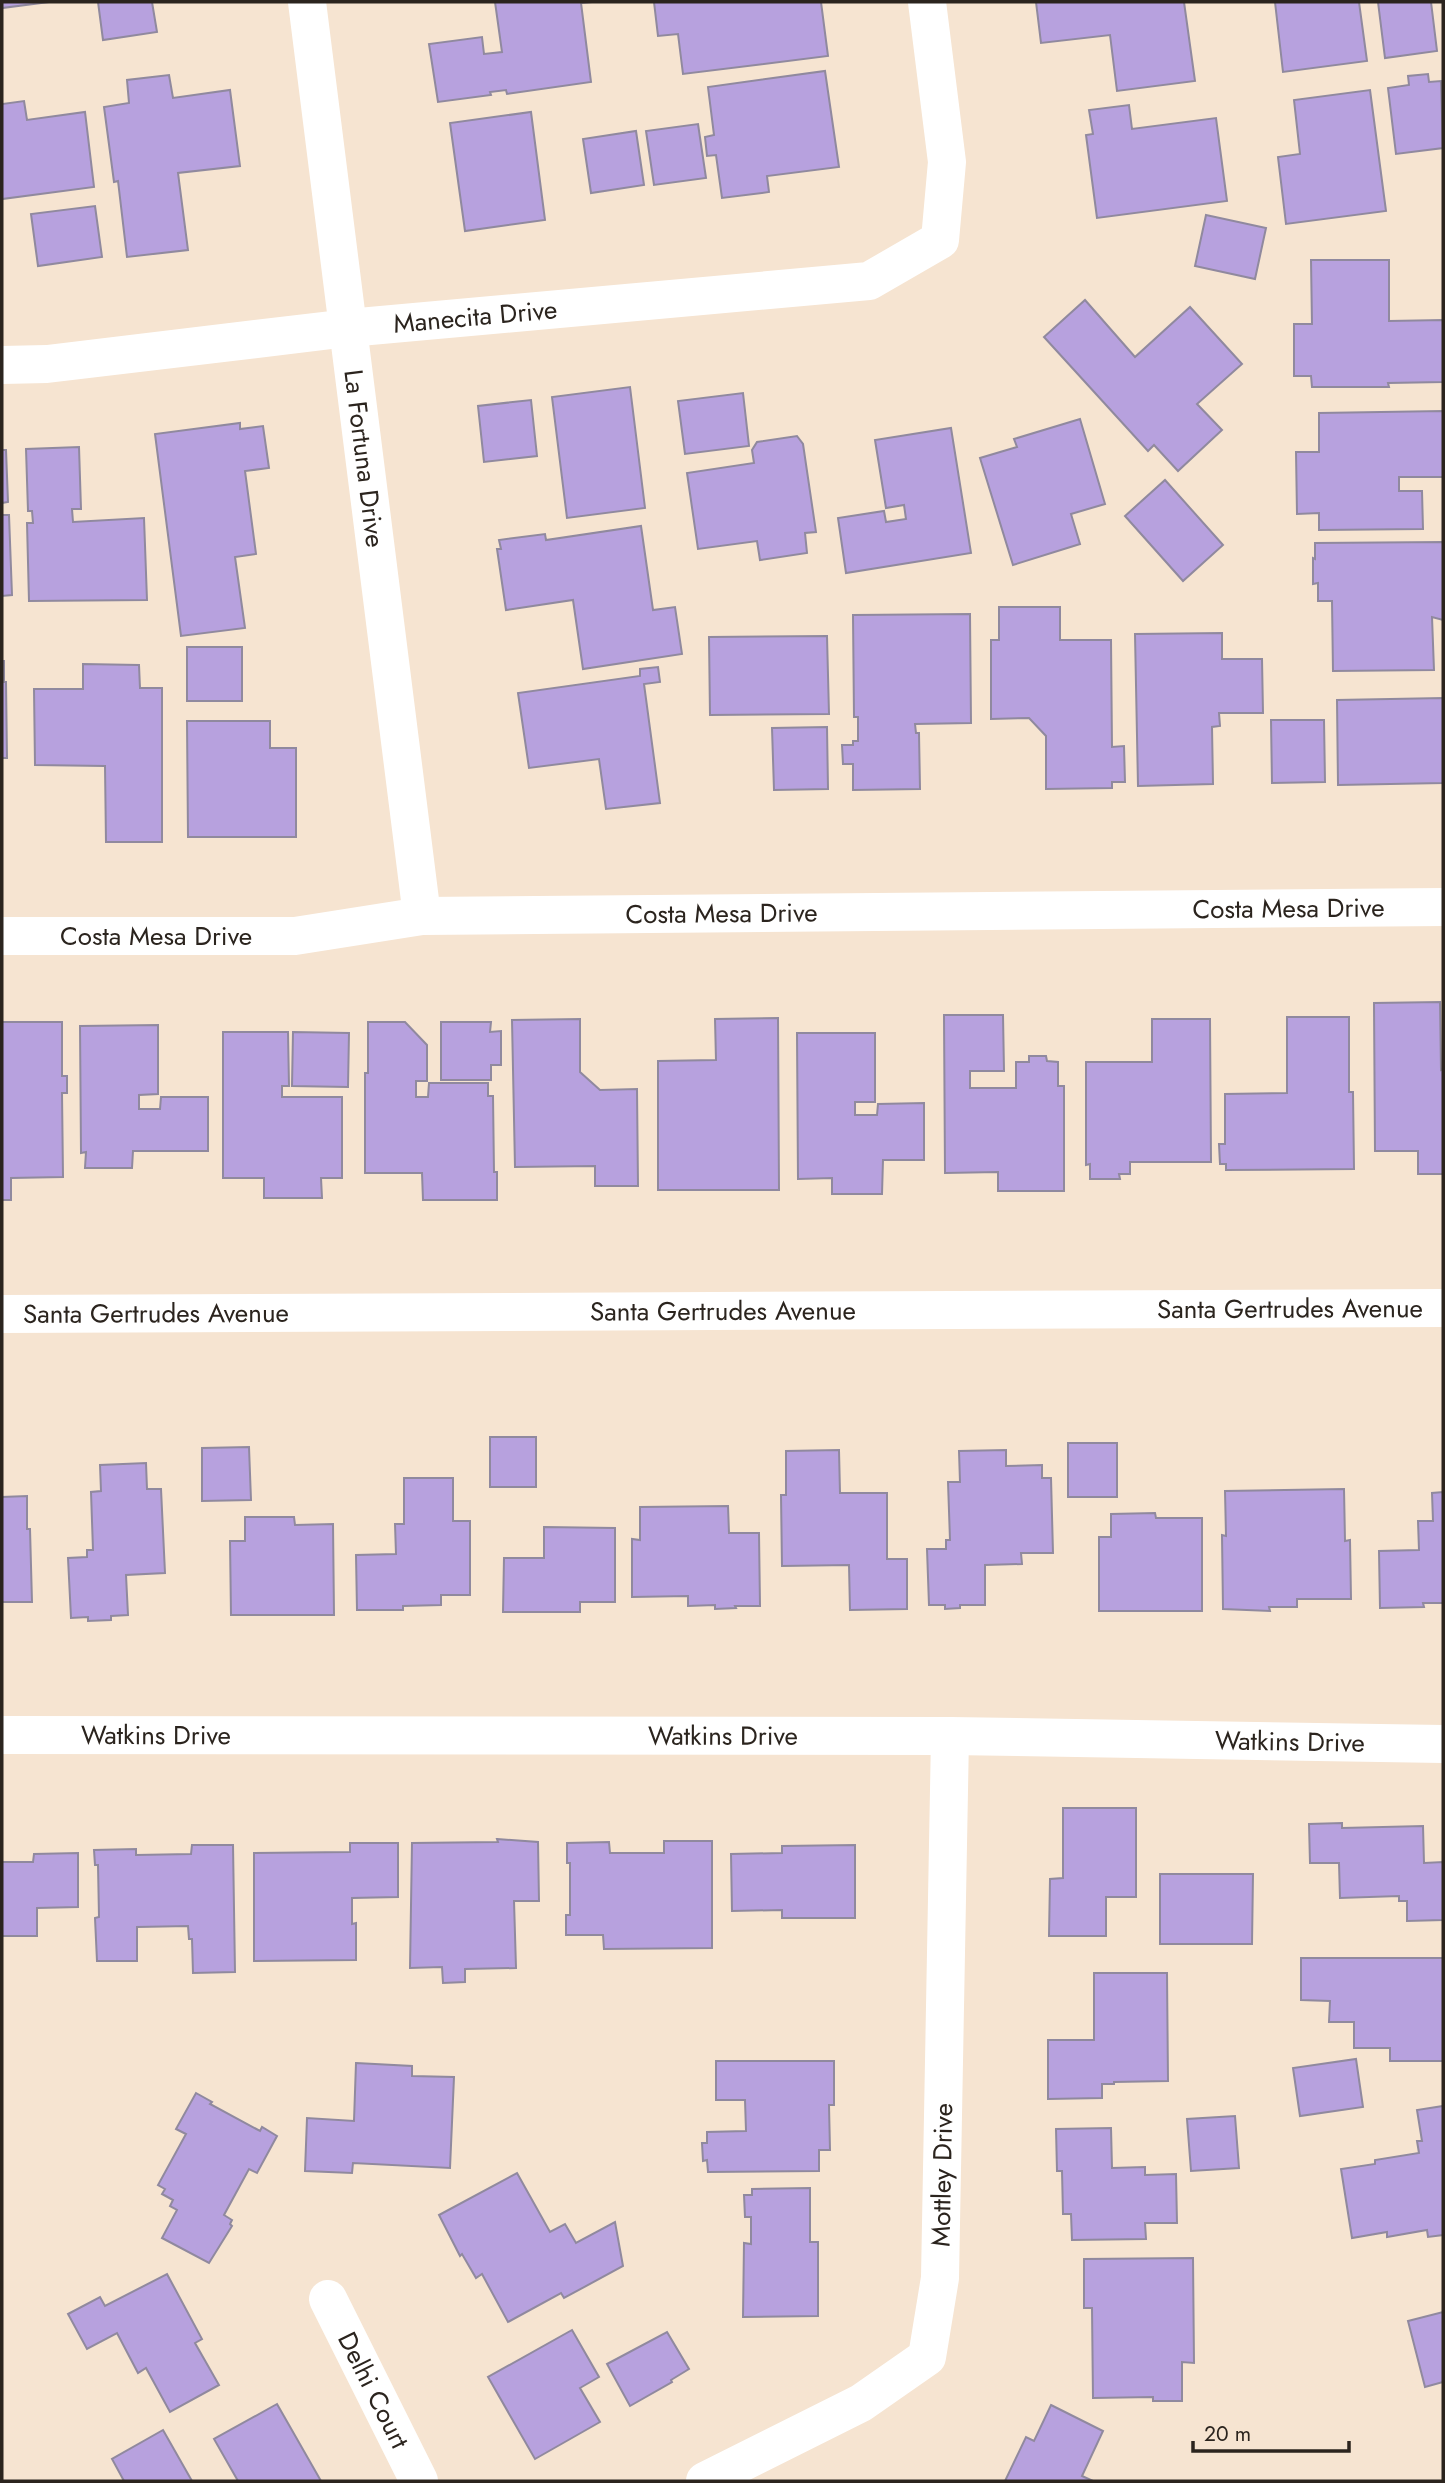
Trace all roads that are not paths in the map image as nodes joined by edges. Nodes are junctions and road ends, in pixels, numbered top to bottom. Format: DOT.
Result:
graph roads {
  1 [pos="307,2"];
  2 [pos="927,2"];
  3 [pos="348,328"];
  4 [pos="2,365"];
  5 [pos="1443,907"];
  6 [pos="422,916"];
  7 [pos="2,936"];
  8 [pos="1443,1308"];
  9 [pos="2,1314"];
  10 [pos="2,1735"];
  11 [pos="950,1736"];
  12 [pos="1443,1744"];
  13 [pos="328,2300"];
  14 [pos="419,2481"];
  15 [pos="705,2481"];
  1 -- 3 [label="street, La Fortuna Drive"];
  2 -- 3 [label="street, Manecita Drive"];
  3 -- 4 [label="street, Manecita Drive"];
  3 -- 6 [label="street, La Fortuna Drive"];
  5 -- 6 [label="street, Costa Mesa Drive"];
  6 -- 7 [label="street, Costa Mesa Drive"];
  8 -- 9 [label="street, Santa Gertrudes Avenue"];
  10 -- 11 [label="street, Watkins Drive"];
  11 -- 12 [label="street, Watkins Drive"];
  11 -- 15 [label="street, Mottley Drive"];
  13 -- 14 [label="street, Delhi Court"];
}
